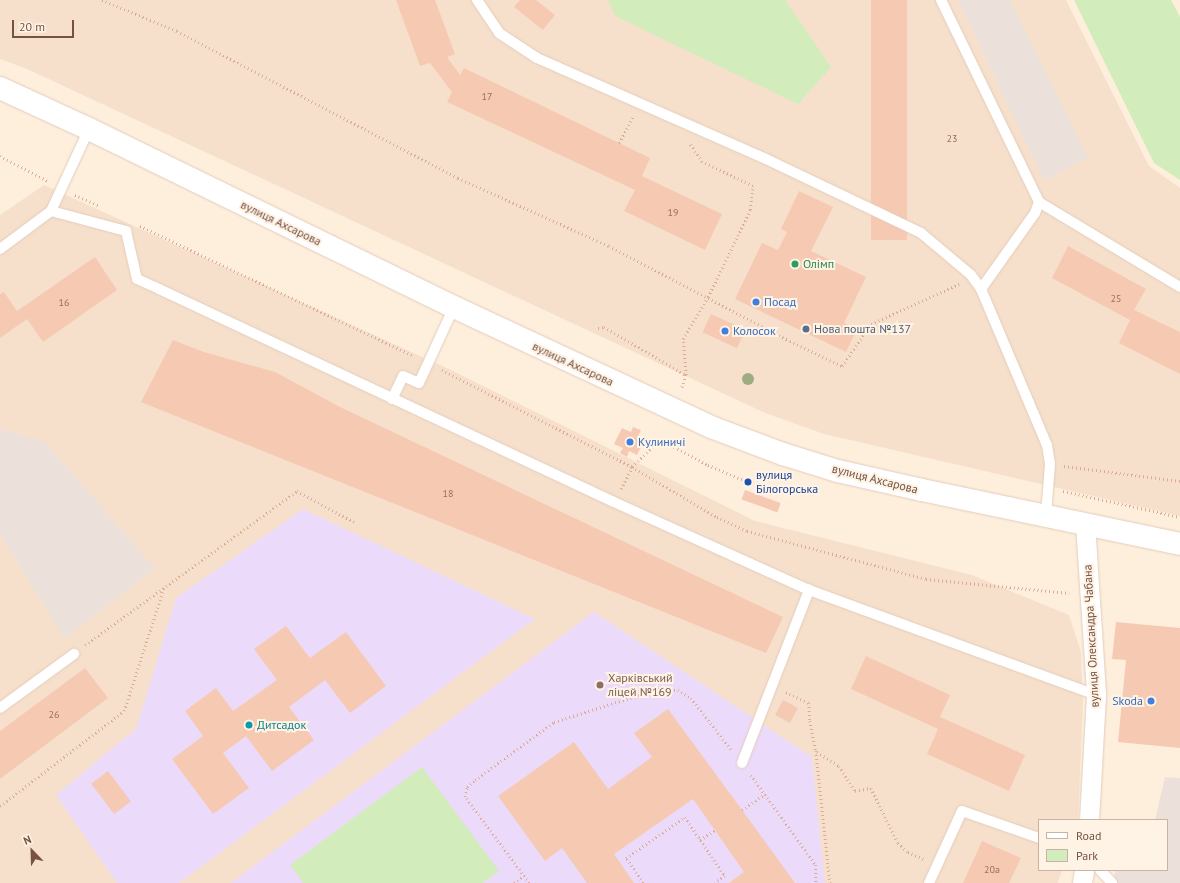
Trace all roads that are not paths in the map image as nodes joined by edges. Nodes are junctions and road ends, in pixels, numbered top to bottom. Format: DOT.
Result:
graph roads {
  1 [pos="477,0"];
  2 [pos="941,0"];
  3 [pos="0,88"];
  4 [pos="89,129"];
  5 [pos="1039,202"];
  6 [pos="50,211"];
  7 [pos="0,249"];
  8 [pos="1180,287"];
  9 [pos="981,288"];
  10 [pos="454,308"];
  11 [pos="392,399"];
  12 [pos="1046,515"];
  13 [pos="1085,523"];
  14 [pos="1180,544"];
  15 [pos="809,590"];
  16 [pos="74,654"];
  17 [pos="1096,695"];
  18 [pos="0,708"];
  19 [pos="742,763"];
  20 [pos="1089,819"];
  21 [pos="1038,838"];
  22 [pos="1084,871"];
  23 [pos="1101,871"];
  24 [pos="929,883"];
  25 [pos="1082,883"];
  26 [pos="1112,883"];
  1 -- 9 [label="lane"];
  2 -- 5 [label="lane"];
  3 -- 4 [label="main road, вулиця Ахсарова"];
  4 -- 6 [label="lane"];
  4 -- 10 [label="main road, вулиця Ахсарова"];
  5 -- 8 [label="lane"];
  5 -- 9 [label="lane"];
  6 -- 7 [label="lane"];
  6 -- 11 [label="lane"];
  9 -- 12 [label="lane"];
  10 -- 11 [label="lane"];
  10 -- 12 [label="main road, вулиця Ахсарова"];
  11 -- 15 [label="lane"];
  12 -- 13 [label="main road, вулиця Ахсарова"];
  13 -- 14 [label="main road, вулиця Ахсарова"];
  13 -- 17 [label="street, вулиця Олександра Чабана"];
  15 -- 17 [label="lane"];
  15 -- 19 [label="lane"];
  16 -- 18 [label="lane"];
  17 -- 20 [label="street, вулиця Олександра Чабана"];
  21 -- 24 [label="lane"];
  22 -- 25 [label="street"];
  23 -- 26 [label="lane"];
}
